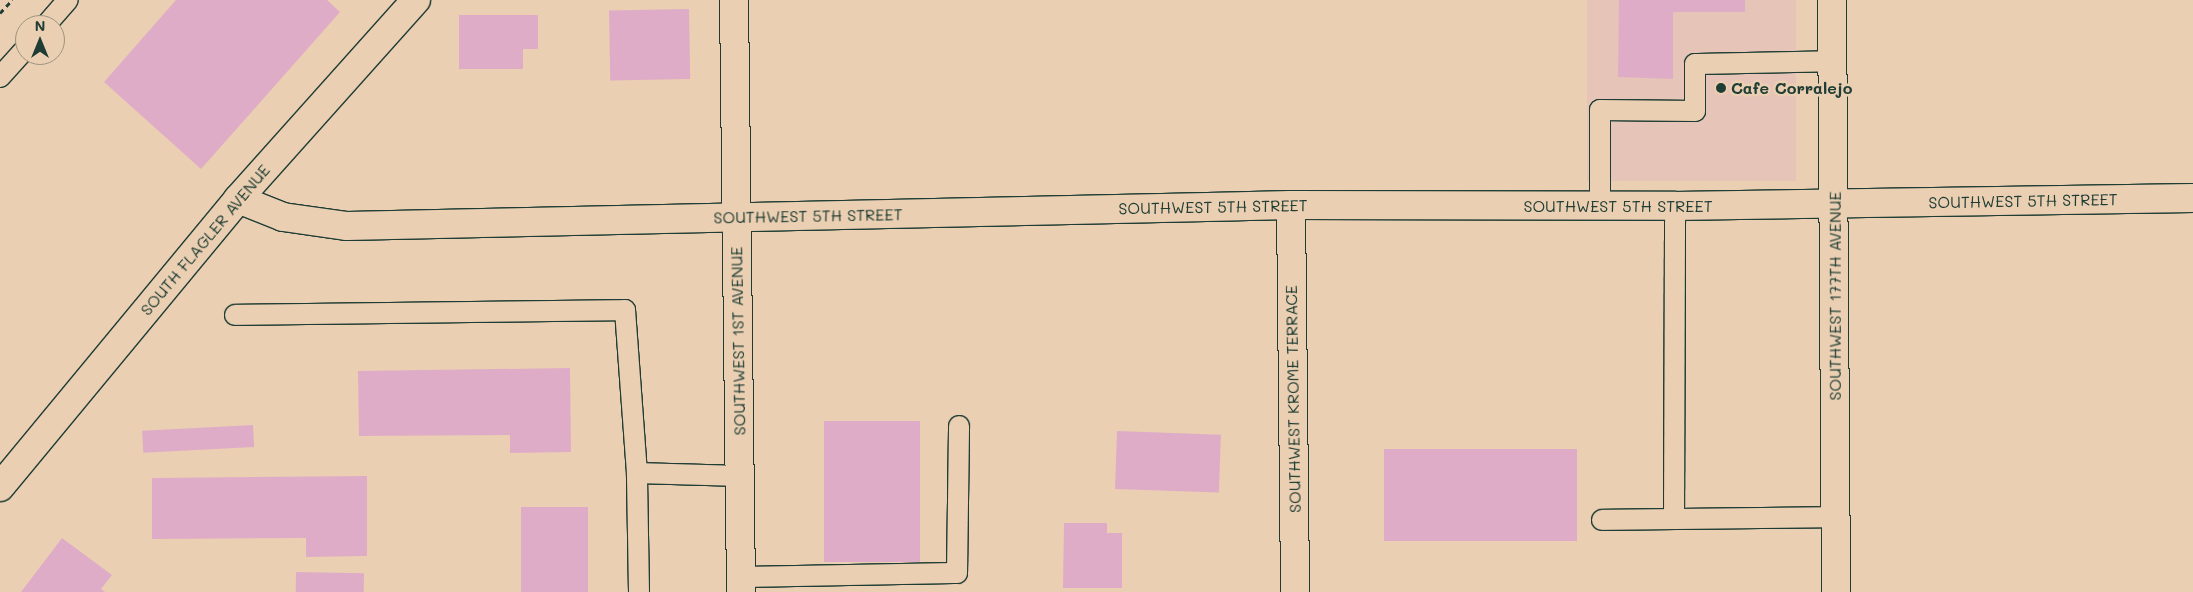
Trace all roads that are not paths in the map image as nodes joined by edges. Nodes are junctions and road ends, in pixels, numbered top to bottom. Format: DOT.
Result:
graph roads {
  1 [pos="68,0"];
  2 [pos="416,0"];
  3 [pos="734,0"];
  4 [pos="1832,0"];
  5 [pos="55,15"];
  6 [pos="15,60"];
  7 [pos="1833,61"];
  8 [pos="0,77"];
  9 [pos="2193,198"];
  10 [pos="238,199"];
  11 [pos="1835,204"];
  12 [pos="1291,205"];
  13 [pos="1600,206"];
  14 [pos="1675,206"];
  15 [pos="737,217"];
  16 [pos="235,315"];
  17 [pos="960,426"];
  18 [pos="637,472"];
  19 [pos="740,476"];
  20 [pos="0,486"];
  21 [pos="1836,517"];
  22 [pos="1674,518"];
  23 [pos="1602,520"];
  24 [pos="741,584"];
  25 [pos="639,592"];
  26 [pos="1295,592"];
  27 [pos="1836,592"];
  1 -- 5 [label="lane"];
  2 -- 10 [label="street, SOUTH FLAGLER AVENUE"];
  3 -- 15 [label="street, SOUTHWEST 1ST AVENUE"];
  4 -- 7 [label="street, SOUTHWEST 177TH AVENUE"];
  6 -- 8 [label="lane"];
  7 -- 11 [label="street, SOUTHWEST 177TH AVENUE"];
  7 -- 13 [label="lane"];
  9 -- 11 [label="street, SOUTHWEST 5TH STREET"];
  10 -- 15 [label="street, SOUTHWEST 5TH STREET"];
  10 -- 20 [label="street, SOUTH FLAGLER AVENUE"];
  11 -- 14 [label="street, SOUTHWEST 5TH STREET"];
  11 -- 21 [label="street, SOUTHWEST 177TH AVENUE"];
  12 -- 13 [label="street, SOUTHWEST 5TH STREET"];
  12 -- 15 [label="street, SOUTHWEST 5TH STREET"];
  12 -- 26 [label="street, SOUTHWEST KROME TERRACE"];
  13 -- 14 [label="street, SOUTHWEST 5TH STREET"];
  14 -- 22 [label="lane"];
  15 -- 19 [label="street, SOUTHWEST 1ST AVENUE"];
  16 -- 18 [label="lane"];
  17 -- 24 [label="lane"];
  18 -- 19 [label="lane"];
  18 -- 25 [label="lane"];
  19 -- 24 [label="street, SOUTHWEST 1ST AVENUE"];
  21 -- 22 [label="lane"];
  21 -- 27 [label="street, SOUTHWEST 177TH AVENUE"];
  22 -- 23 [label="lane"];
}
